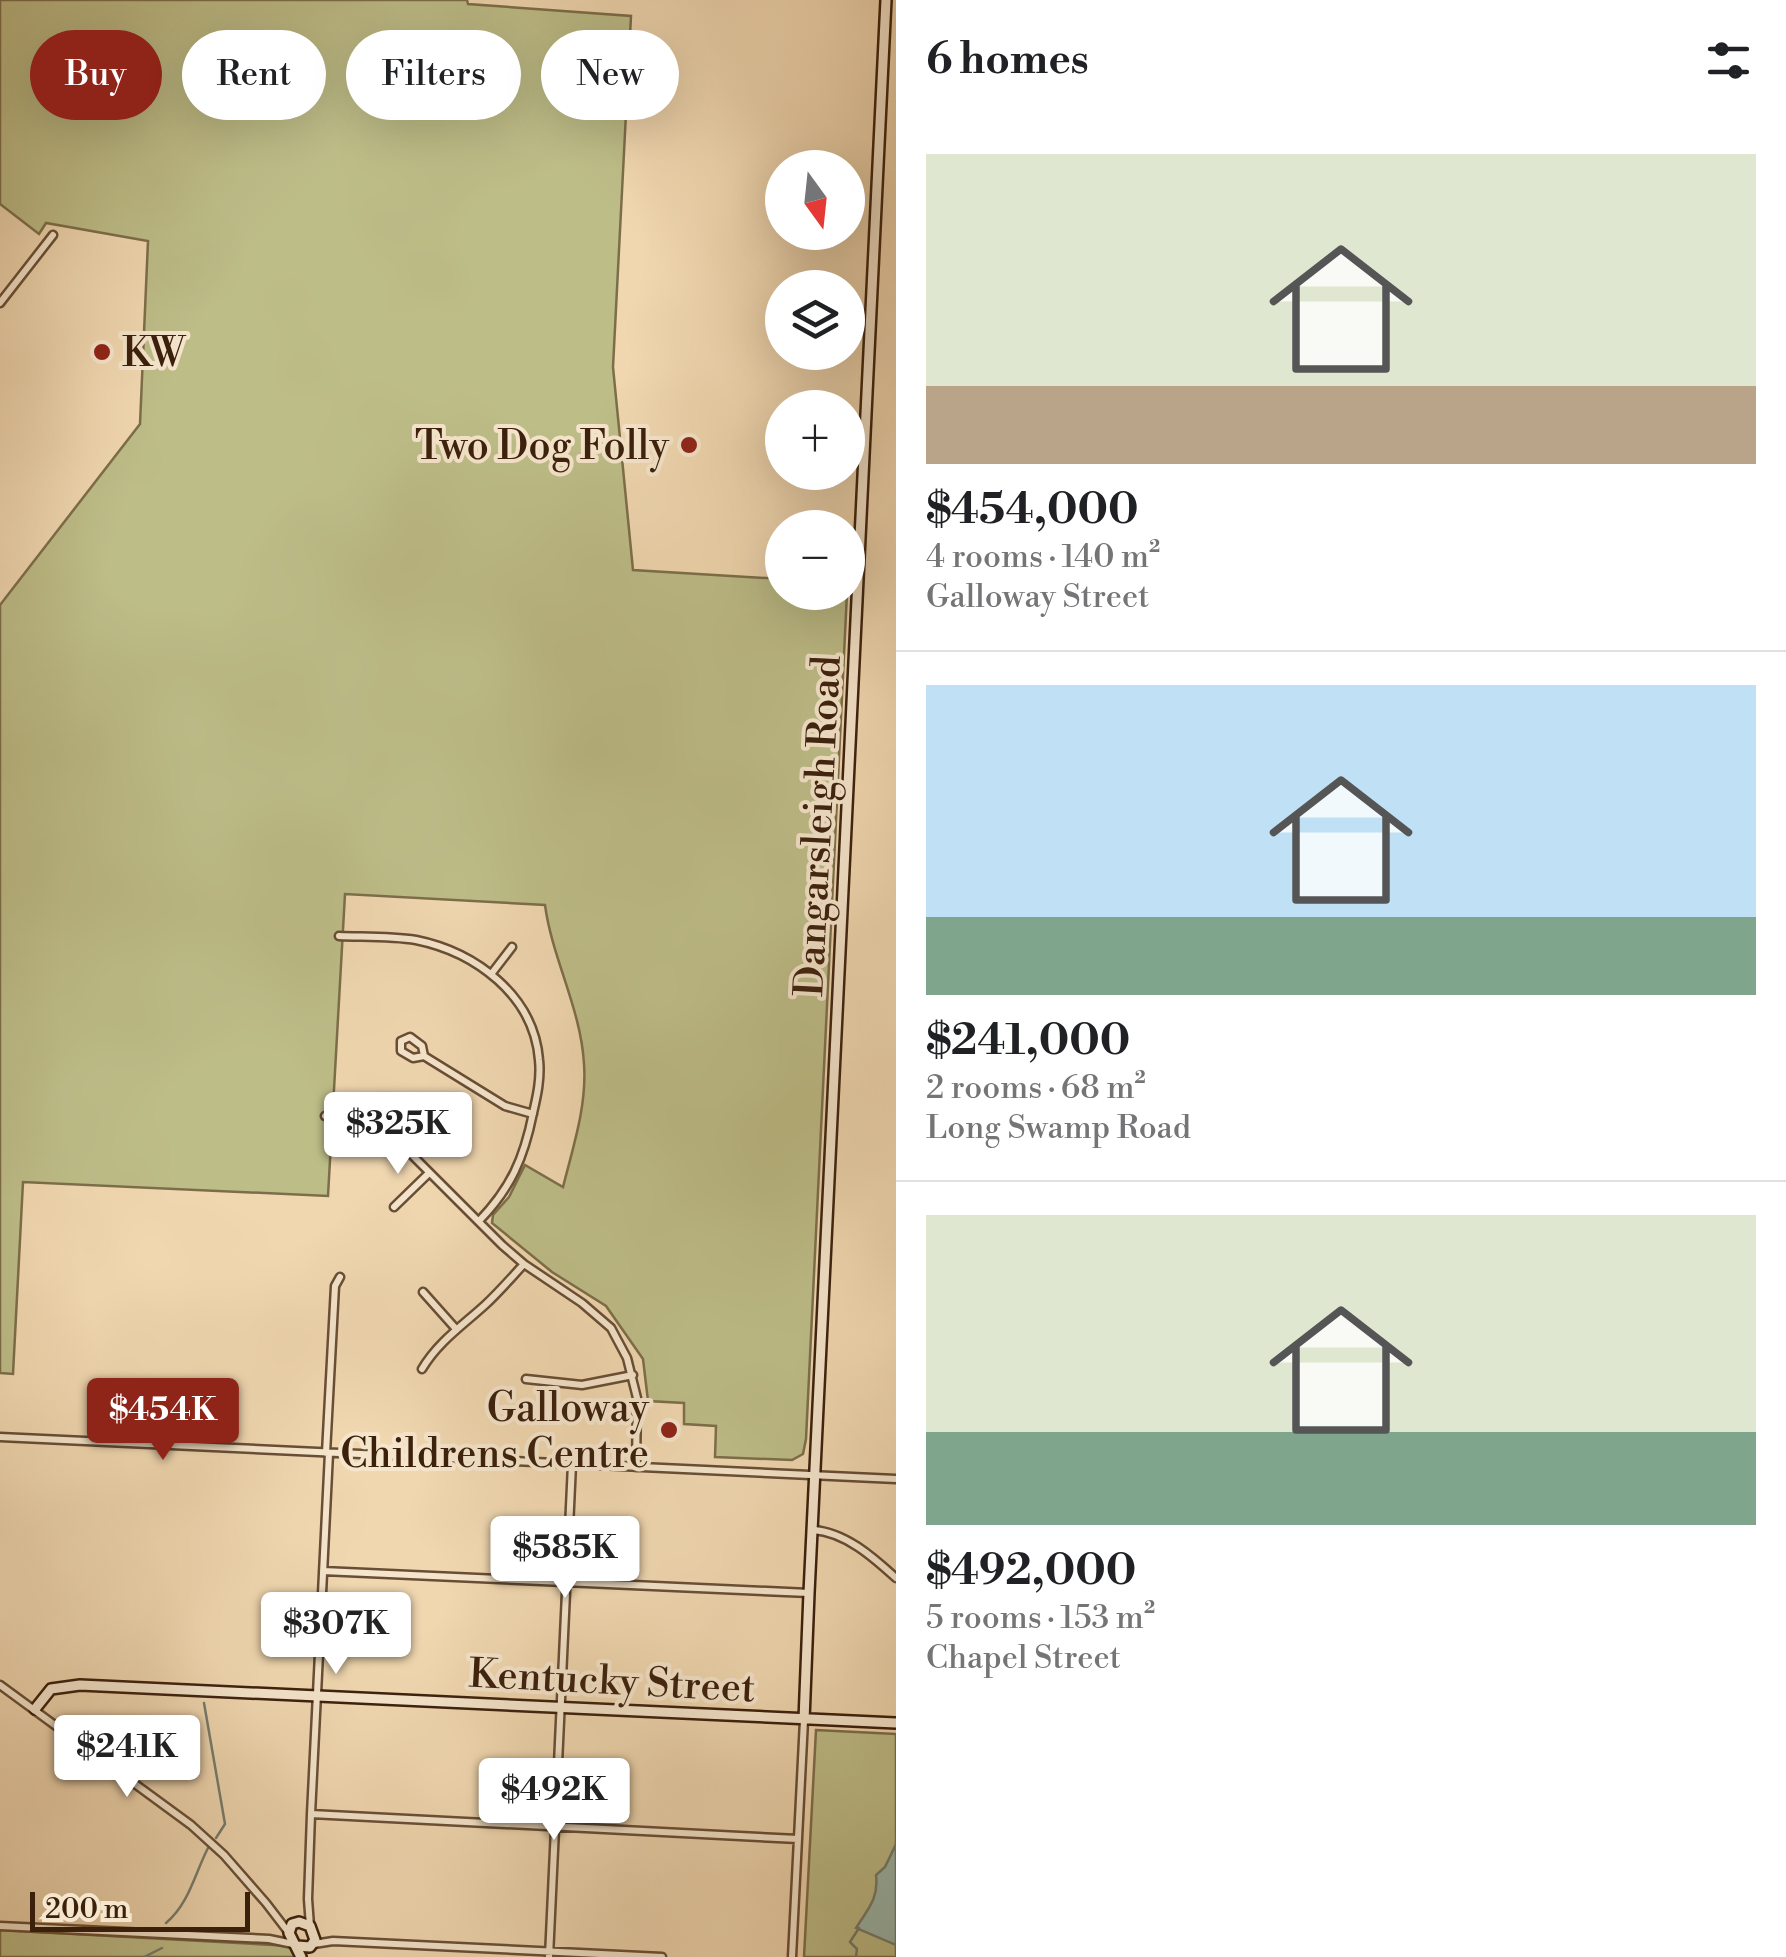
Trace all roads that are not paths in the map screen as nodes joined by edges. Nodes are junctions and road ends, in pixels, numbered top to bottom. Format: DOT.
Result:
graph roads {
  1 [pos="886,0"];
  2 [pos="53,235"];
  3 [pos="0,303"];
  4 [pos="339,936"];
  5 [pos="512,947"];
  6 [pos="492,972"];
  7 [pos="424,1056"];
  8 [pos="533,1114"];
  9 [pos="325,1116"];
  10 [pos="429,1173"];
  11 [pos="394,1208"];
  12 [pos="478,1221"];
  13 [pos="524,1264"];
  14 [pos="340,1277"];
  15 [pos="423,1292"];
  16 [pos="456,1329"];
  17 [pos="422,1369"];
  18 [pos="633,1376"];
  19 [pos="526,1379"];
  20 [pos="0,1437"];
  21 [pos="328,1453"];
  22 [pos="572,1464"];
  23 [pos="636,1467"];
  24 [pos="816,1476"];
  25 [pos="896,1479"];
  26 [pos="813,1530"];
  27 [pos="323,1571"];
  28 [pos="896,1578"];
  29 [pos="566,1582"];
  30 [pos="808,1592"];
  31 [pos="0,1685"];
  32 [pos="317,1696"];
  33 [pos="560,1707"];
  34 [pos="35,1710"];
  35 [pos="804,1720"];
  36 [pos="896,1722"];
  37 [pos="311,1814"];
  38 [pos="555,1826"];
  39 [pos="798,1839"];
  40 [pos="0,1926"];
  41 [pos="301,1939"];
  42 [pos="549,1954"];
  43 [pos="662,1957"];
  44 [pos="792,1957"];
  1 -- 24 [label="street, Dangarsleigh Road"];
  2 -- 3 [label="street"];
  4 -- 6 [label="street"];
  5 -- 6 [label="street"];
  6 -- 8 [label="street"];
  7 -- 8 [label="street"];
  8 -- 12 [label="street"];
  9 -- 10 [label="street"];
  10 -- 11 [label="street"];
  10 -- 12 [label="street"];
  12 -- 13 [label="street"];
  13 -- 16 [label="street"];
  13 -- 18 [label="street"];
  14 -- 21 [label="street"];
  15 -- 16 [label="street"];
  16 -- 17 [label="street"];
  18 -- 19 [label="street"];
  18 -- 23 [label="street"];
  20 -- 21 [label="street"];
  21 -- 22 [label="street"];
  21 -- 27 [label="street"];
  22 -- 23 [label="street"];
  22 -- 29 [label="street"];
  23 -- 24 [label="street"];
  24 -- 25 [label="street"];
  24 -- 26 [label="street, Dangarsleigh Road"];
  26 -- 28 [label="street"];
  26 -- 30 [label="street, Dangarsleigh Road"];
  27 -- 29 [label="street"];
  27 -- 32 [label="street"];
  29 -- 30 [label="street"];
  29 -- 33 [label="street"];
  30 -- 35 [label="street, Dangarsleigh Road"];
  31 -- 34 [label="street"];
  32 -- 33 [label="street, Kentucky Street"];
  32 -- 34 [label="street, Kentucky Street"];
  32 -- 37 [label="street"];
  33 -- 35 [label="street, Kentucky Street"];
  33 -- 38 [label="street"];
  34 -- 41 [label="street"];
  35 -- 36 [label="street, Kentucky Street"];
  35 -- 39 [label="street"];
  37 -- 38 [label="street"];
  37 -- 41 [label="street"];
  38 -- 39 [label="street"];
  38 -- 42 [label="street"];
  39 -- 44 [label="street"];
  40 -- 41 [label="street"];
  41 -- 42 [label="street"];
  42 -- 43 [label="street"];
}
